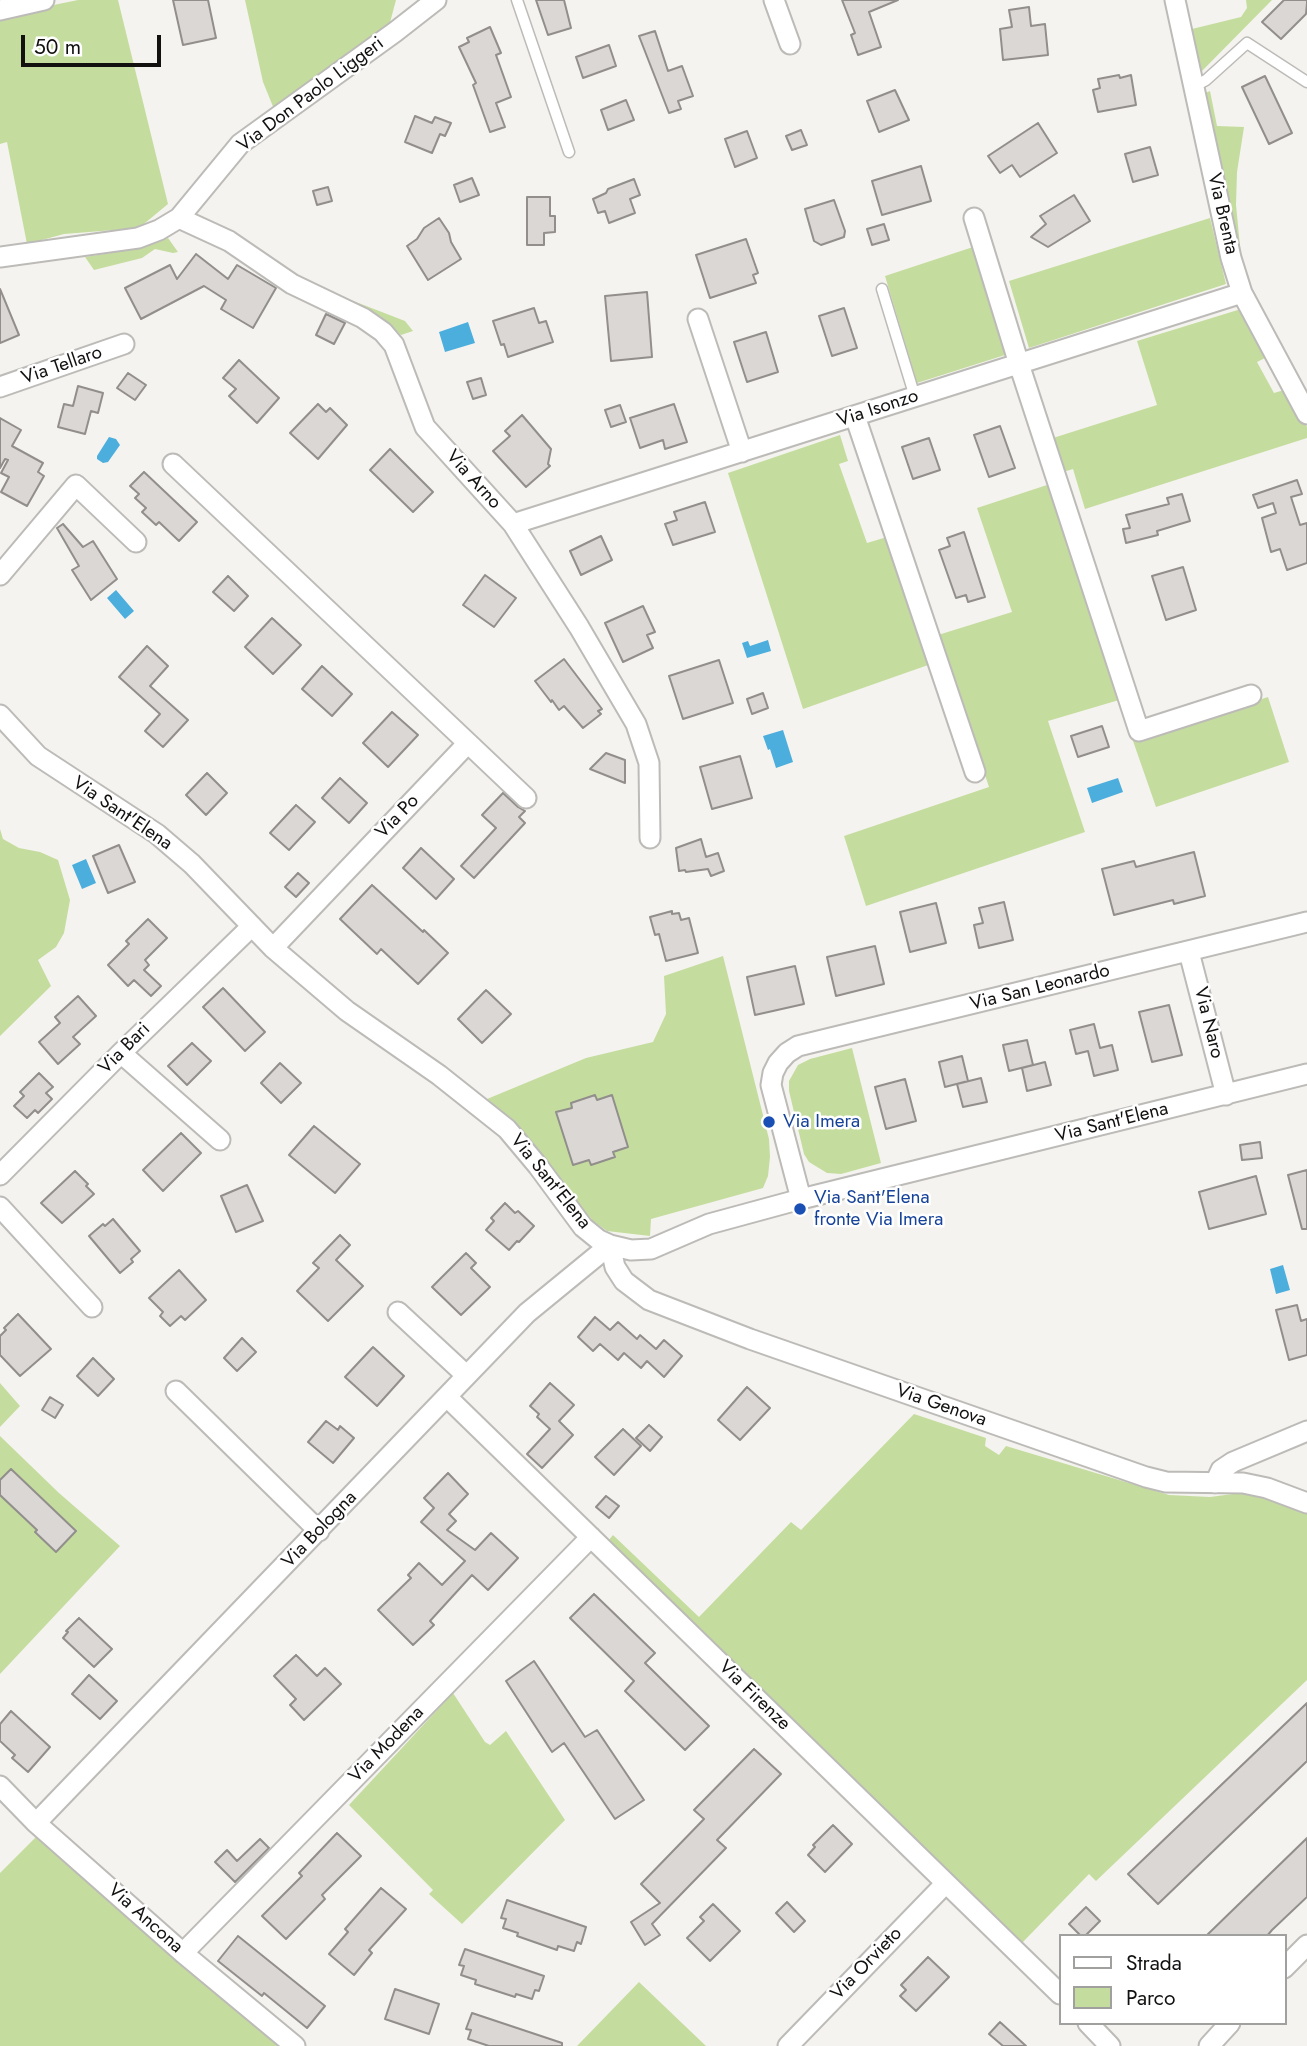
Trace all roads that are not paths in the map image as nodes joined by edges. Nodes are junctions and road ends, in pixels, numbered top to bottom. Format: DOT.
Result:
graph roads {
  1 [pos="44,0"];
  2 [pos="436,0"];
  3 [pos="517,0"];
  4 [pos="774,0"];
  5 [pos="1175,0"];
  6 [pos="0,10"];
  7 [pos="790,44"];
  8 [pos="1307,82"];
  9 [pos="1193,87"];
  10 [pos="569,152"];
  11 [pos="179,218"];
  12 [pos="974,218"];
  13 [pos="0,257"];
  14 [pos="882,289"];
  15 [pos="1242,293"];
  16 [pos="698,319"];
  17 [pos="124,344"];
  18 [pos="1019,364"];
  19 [pos="0,387"];
  20 [pos="915,397"];
  21 [pos="1307,414"];
  22 [pos="855,416"];
  23 [pos="742,452"];
  24 [pos="173,464"];
  25 [pos="513,524"];
  26 [pos="136,542"];
  27 [pos="0,575"];
  28 [pos="1251,695"];
  29 [pos="0,715"];
  30 [pos="468,743"];
  31 [pos="975,772"];
  32 [pos="526,798"];
  33 [pos="650,838"];
  34 [pos="1307,922"];
  35 [pos="252,926"];
  36 [pos="273,948"];
  37 [pos="1189,952"];
  38 [pos="121,1053"];
  39 [pos="1307,1074"];
  40 [pos="1226,1095"];
  41 [pos="220,1140"];
  42 [pos="0,1175"];
  43 [pos="801,1199"];
  44 [pos="0,1207"];
  45 [pos="610,1245"];
  46 [pos="92,1307"];
  47 [pos="398,1312"];
  48 [pos="466,1375"];
  49 [pos="176,1391"];
  50 [pos="447,1397"];
  51 [pos="1307,1431"];
  52 [pos="1216,1483"];
  53 [pos="1307,1503"];
  54 [pos="319,1531"];
  55 [pos="591,1537"];
  56 [pos="0,1786"];
  57 [pos="36,1823"];
  58 [pos="946,1883"];
  59 [pos="1307,1945"];
  60 [pos="183,1953"];
  61 [pos="1286,1966"];
  62 [pos="1058,1992"];
  63 [pos="1090,2025"];
  64 [pos="1228,2025"];
  65 [pos="295,2046"];
  66 [pos="788,2046"];
  67 [pos="1110,2046"];
  68 [pos="1209,2046"];
  1 -- 6 [label="street"];
  2 -- 11 [label="street, Via Don Paolo Liggeri"];
  3 -- 10 [label="lane"];
  4 -- 7 [label="street"];
  5 -- 9 [label="street, Via Brenta"];
  8 -- 9 [label="lane"];
  9 -- 15 [label="street, Via Brenta"];
  11 -- 13 [label="street, Via Don Paolo Liggeri"];
  11 -- 25 [label="street, Via Arno"];
  12 -- 18 [label="street"];
  14 -- 20 [label="lane"];
  15 -- 18 [label="street, Via Isonzo"];
  15 -- 21 [label="street, Via Brenta"];
  16 -- 23 [label="street"];
  17 -- 19 [label="street, Via Tellaro"];
  18 -- 20 [label="street, Via Isonzo"];
  18 -- 28 [label="street"];
  20 -- 22 [label="street, Via Isonzo"];
  22 -- 23 [label="street, Via Isonzo"];
  22 -- 31 [label="street"];
  23 -- 25 [label="street, Via Isonzo"];
  24 -- 30 [label="street"];
  25 -- 33 [label="street, Via Arno"];
  26 -- 27 [label="street"];
  29 -- 35 [label="street, Via Sant'Elena"];
  30 -- 32 [label="street"];
  30 -- 36 [label="street, Via Po"];
  34 -- 37 [label="street, Via San Leonardo"];
  35 -- 36 [label="street, Via Sant'Elena"];
  35 -- 38 [label="street, Via Bari"];
  36 -- 45 [label="street, Via Sant'Elena"];
  37 -- 40 [label="street, Via Naro"];
  37 -- 43 [label="street, Via San Leonardo"];
  38 -- 41 [label="street"];
  38 -- 42 [label="street, Via Bari"];
  39 -- 40 [label="street, Via Sant'Elena"];
  40 -- 43 [label="street, Via Sant'Elena"];
  43 -- 45 [label="street, Via Sant'Elena"];
  44 -- 46 [label="street"];
  45 -- 48 [label="street, Via Bologna"];
  45 -- 52 [label="street, Via Genova"];
  47 -- 48 [label="street"];
  48 -- 50 [label="street, Via Bologna"];
  49 -- 54 [label="street"];
  50 -- 54 [label="street, Via Bologna"];
  50 -- 55 [label="street, Via Firenze"];
  51 -- 52 [label="street"];
  52 -- 53 [label="street, Via Genova"];
  54 -- 57 [label="street, Via Bologna"];
  55 -- 58 [label="street, Via Firenze"];
  55 -- 60 [label="street, Via Modena"];
  56 -- 57 [label="street, Via Ancona"];
  57 -- 60 [label="street, Via Ancona"];
  58 -- 62 [label="street, Via Firenze"];
  58 -- 66 [label="street, Via Orvieto"];
  59 -- 61 [label="street"];
  60 -- 65 [label="street, Via Ancona"];
  63 -- 67 [label="street"];
  64 -- 68 [label="street"];
}
